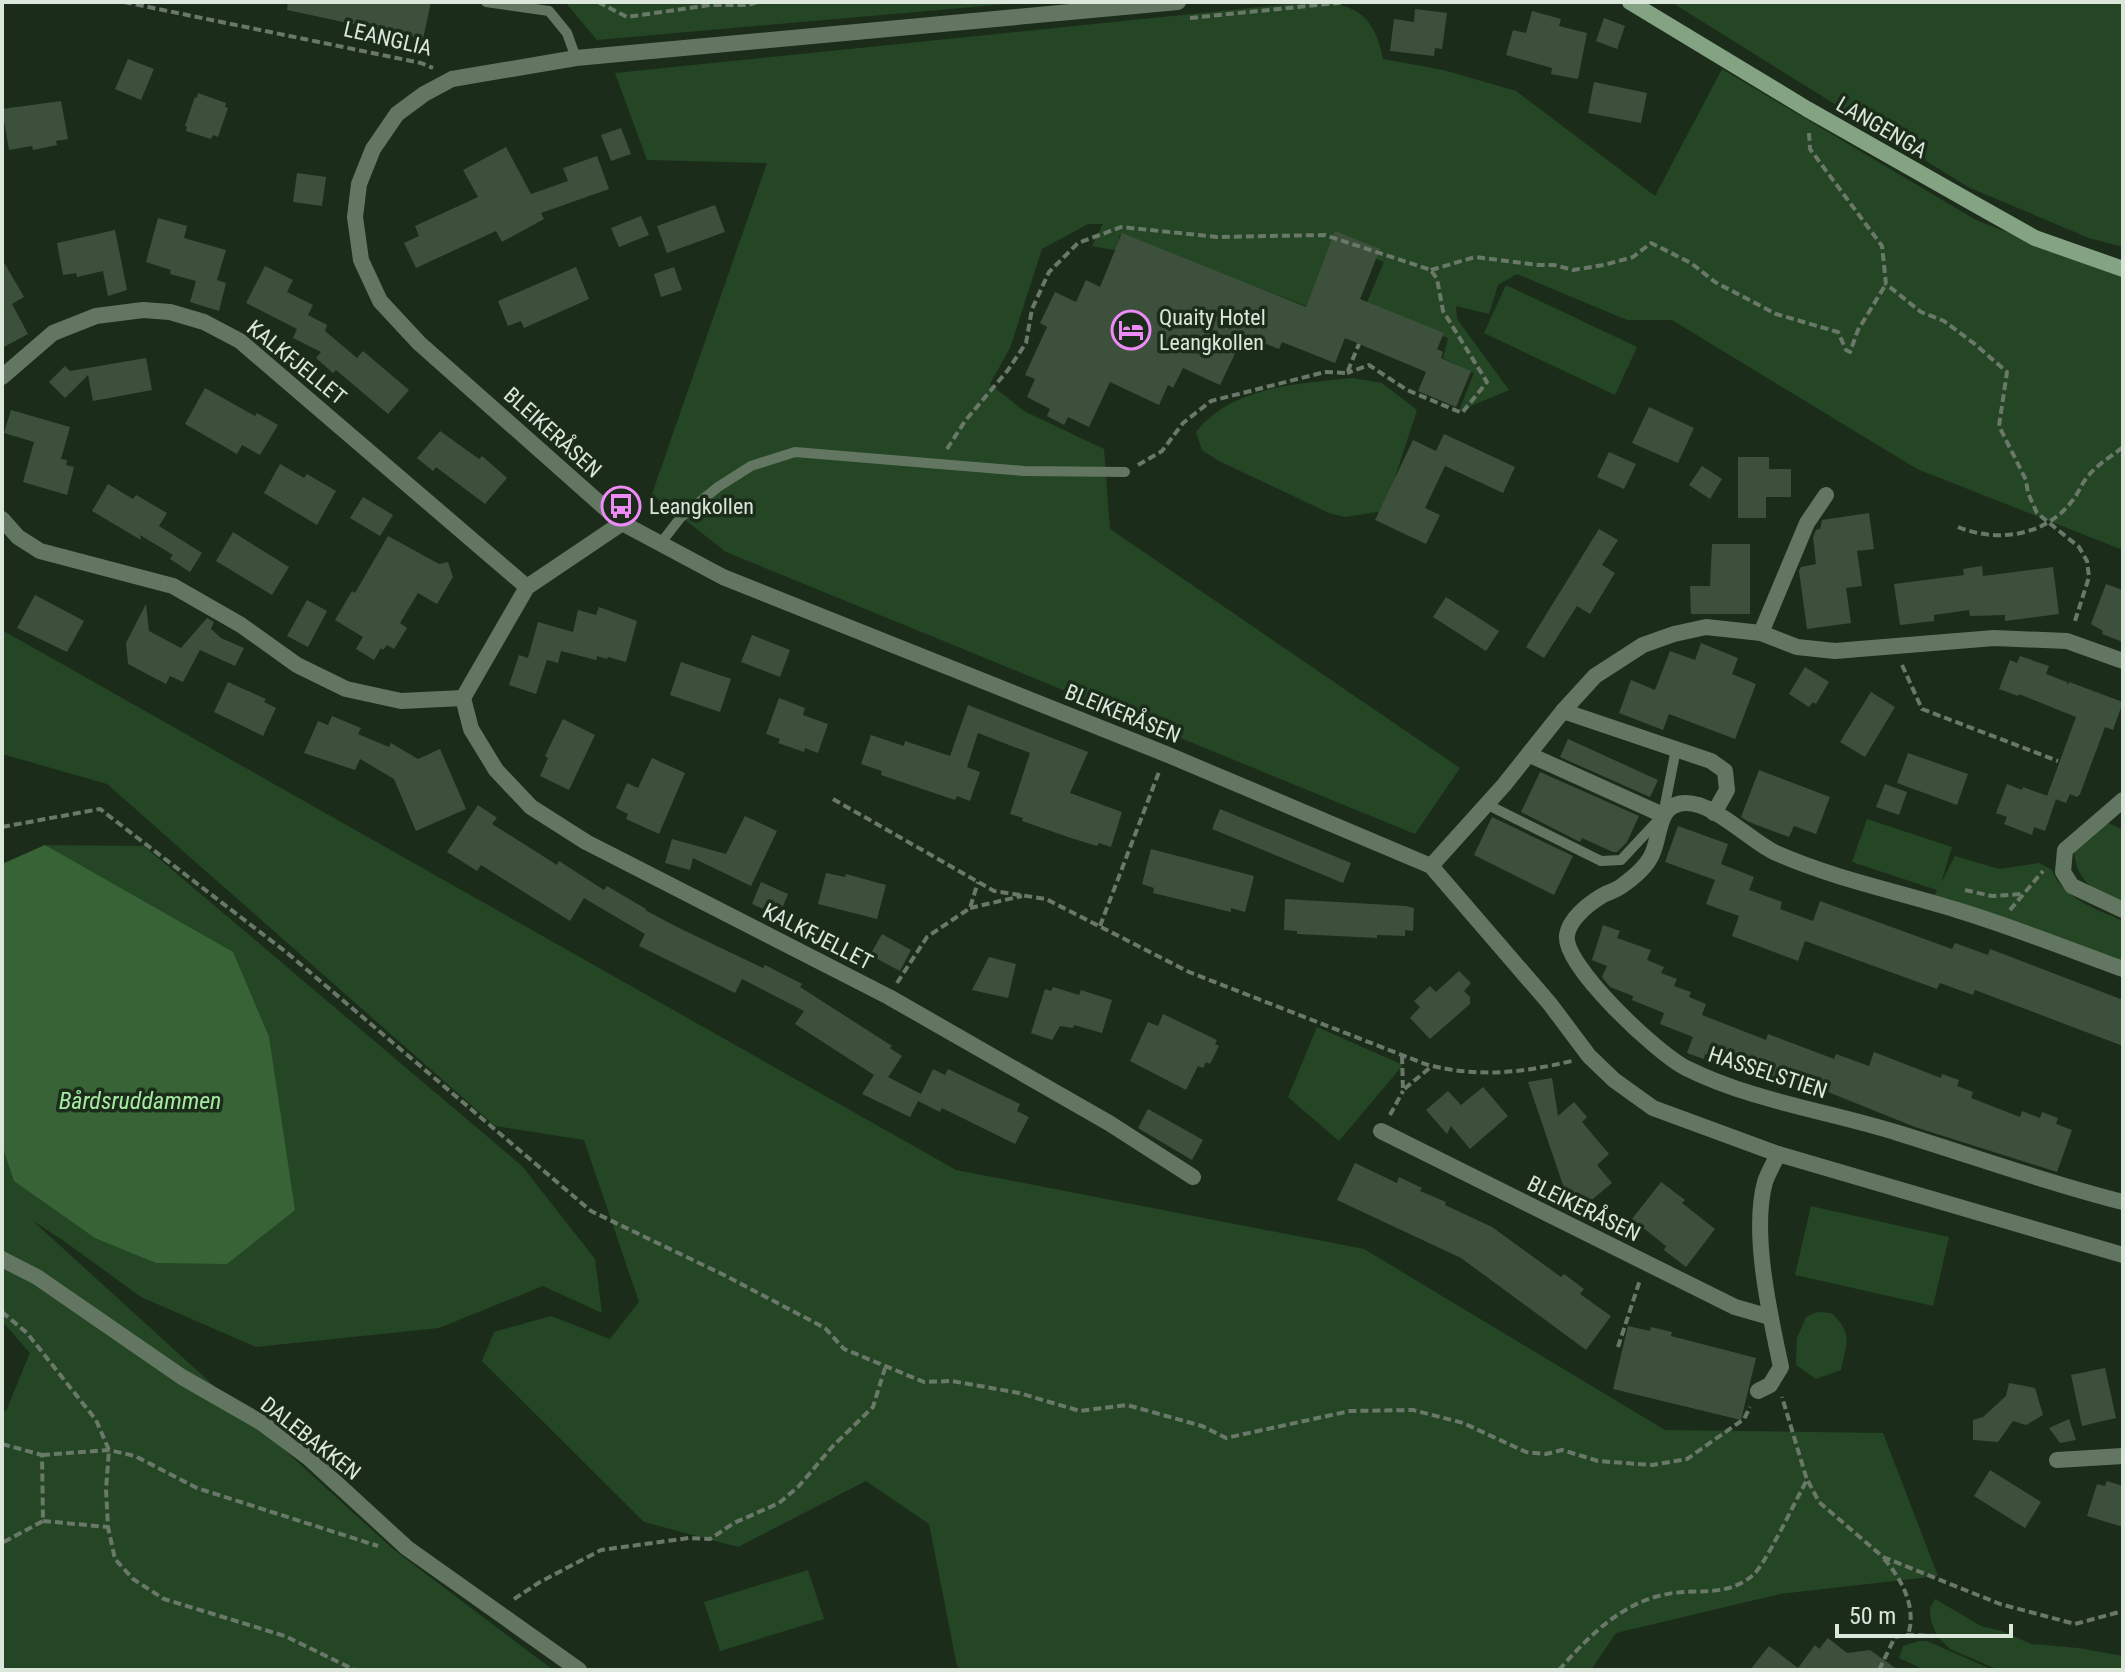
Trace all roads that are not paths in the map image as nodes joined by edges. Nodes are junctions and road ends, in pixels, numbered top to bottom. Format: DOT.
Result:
graph roads {
  1 [pos="486,2"];
  2 [pos="1178,2"];
  3 [pos="1630,2"];
  4 [pos="576,58"];
  5 [pos="2123,269"];
  6 [pos="2,377"];
  7 [pos="1125,472"];
  8 [pos="1826,495"];
  9 [pos="2,519"];
  10 [pos="622,523"];
  11 [pos="660,544"];
  12 [pos="527,587"];
  13 [pos="1761,633"];
  14 [pos="2123,661"];
  15 [pos="463,698"];
  16 [pos="1563,711"];
  17 [pos="1676,749"];
  18 [pos="1530,755"];
  19 [pos="2123,800"];
  20 [pos="1486,804"];
  21 [pos="1714,813"];
  22 [pos="1663,815"];
  23 [pos="1431,866"];
  24 [pos="2123,910"];
  25 [pos="2123,969"];
  26 [pos="1381,1131"];
  27 [pos="1778,1154"];
  28 [pos="1193,1177"];
  29 [pos="2123,1202"];
  30 [pos="2123,1255"];
  31 [pos="2,1259"];
  32 [pos="1770,1317"];
  33 [pos="1758,1391"];
  34 [pos="2123,1456"];
  35 [pos="2057,1460"];
  36 [pos="579,1670"];
  1 -- 4 [label="lane"];
  2 -- 4 [label="street, BLEIKERÅSEN"];
  3 -- 5 [label="main road, LANGENGA"];
  4 -- 10 [label="street, BLEIKERÅSEN"];
  6 -- 12 [label="street, KALKFJELLET"];
  7 -- 11 [label="lane"];
  8 -- 13 [label="street"];
  9 -- 15 [label="street"];
  10 -- 11 [label="street, BLEIKERÅSEN"];
  10 -- 12 [label="street"];
  11 -- 23 [label="street, BLEIKERÅSEN"];
  12 -- 15 [label="street"];
  13 -- 14 [label="street"];
  13 -- 16 [label="street"];
  15 -- 28 [label="street, KALKFJELLET"];
  16 -- 17 [label="street"];
  16 -- 18 [label="street"];
  17 -- 21 [label="street"];
  17 -- 22 [label="lane"];
  18 -- 20 [label="street"];
  18 -- 22 [label="street"];
  19 -- 24 [label="street"];
  20 -- 22 [label="lane"];
  20 -- 23 [label="street"];
  21 -- 22 [label="street"];
  21 -- 25 [label="street"];
  22 -- 29 [label="street, HASSELSTIEN"];
  23 -- 27 [label="street, BLEIKERÅSEN"];
  26 -- 32 [label="street, BLEIKERÅSEN"];
  27 -- 30 [label="street, BLEIKERÅSEN"];
  27 -- 32 [label="street"];
  31 -- 36 [label="street, DALEBAKKEN"];
  32 -- 33 [label="street"];
  34 -- 35 [label="street"];
}
